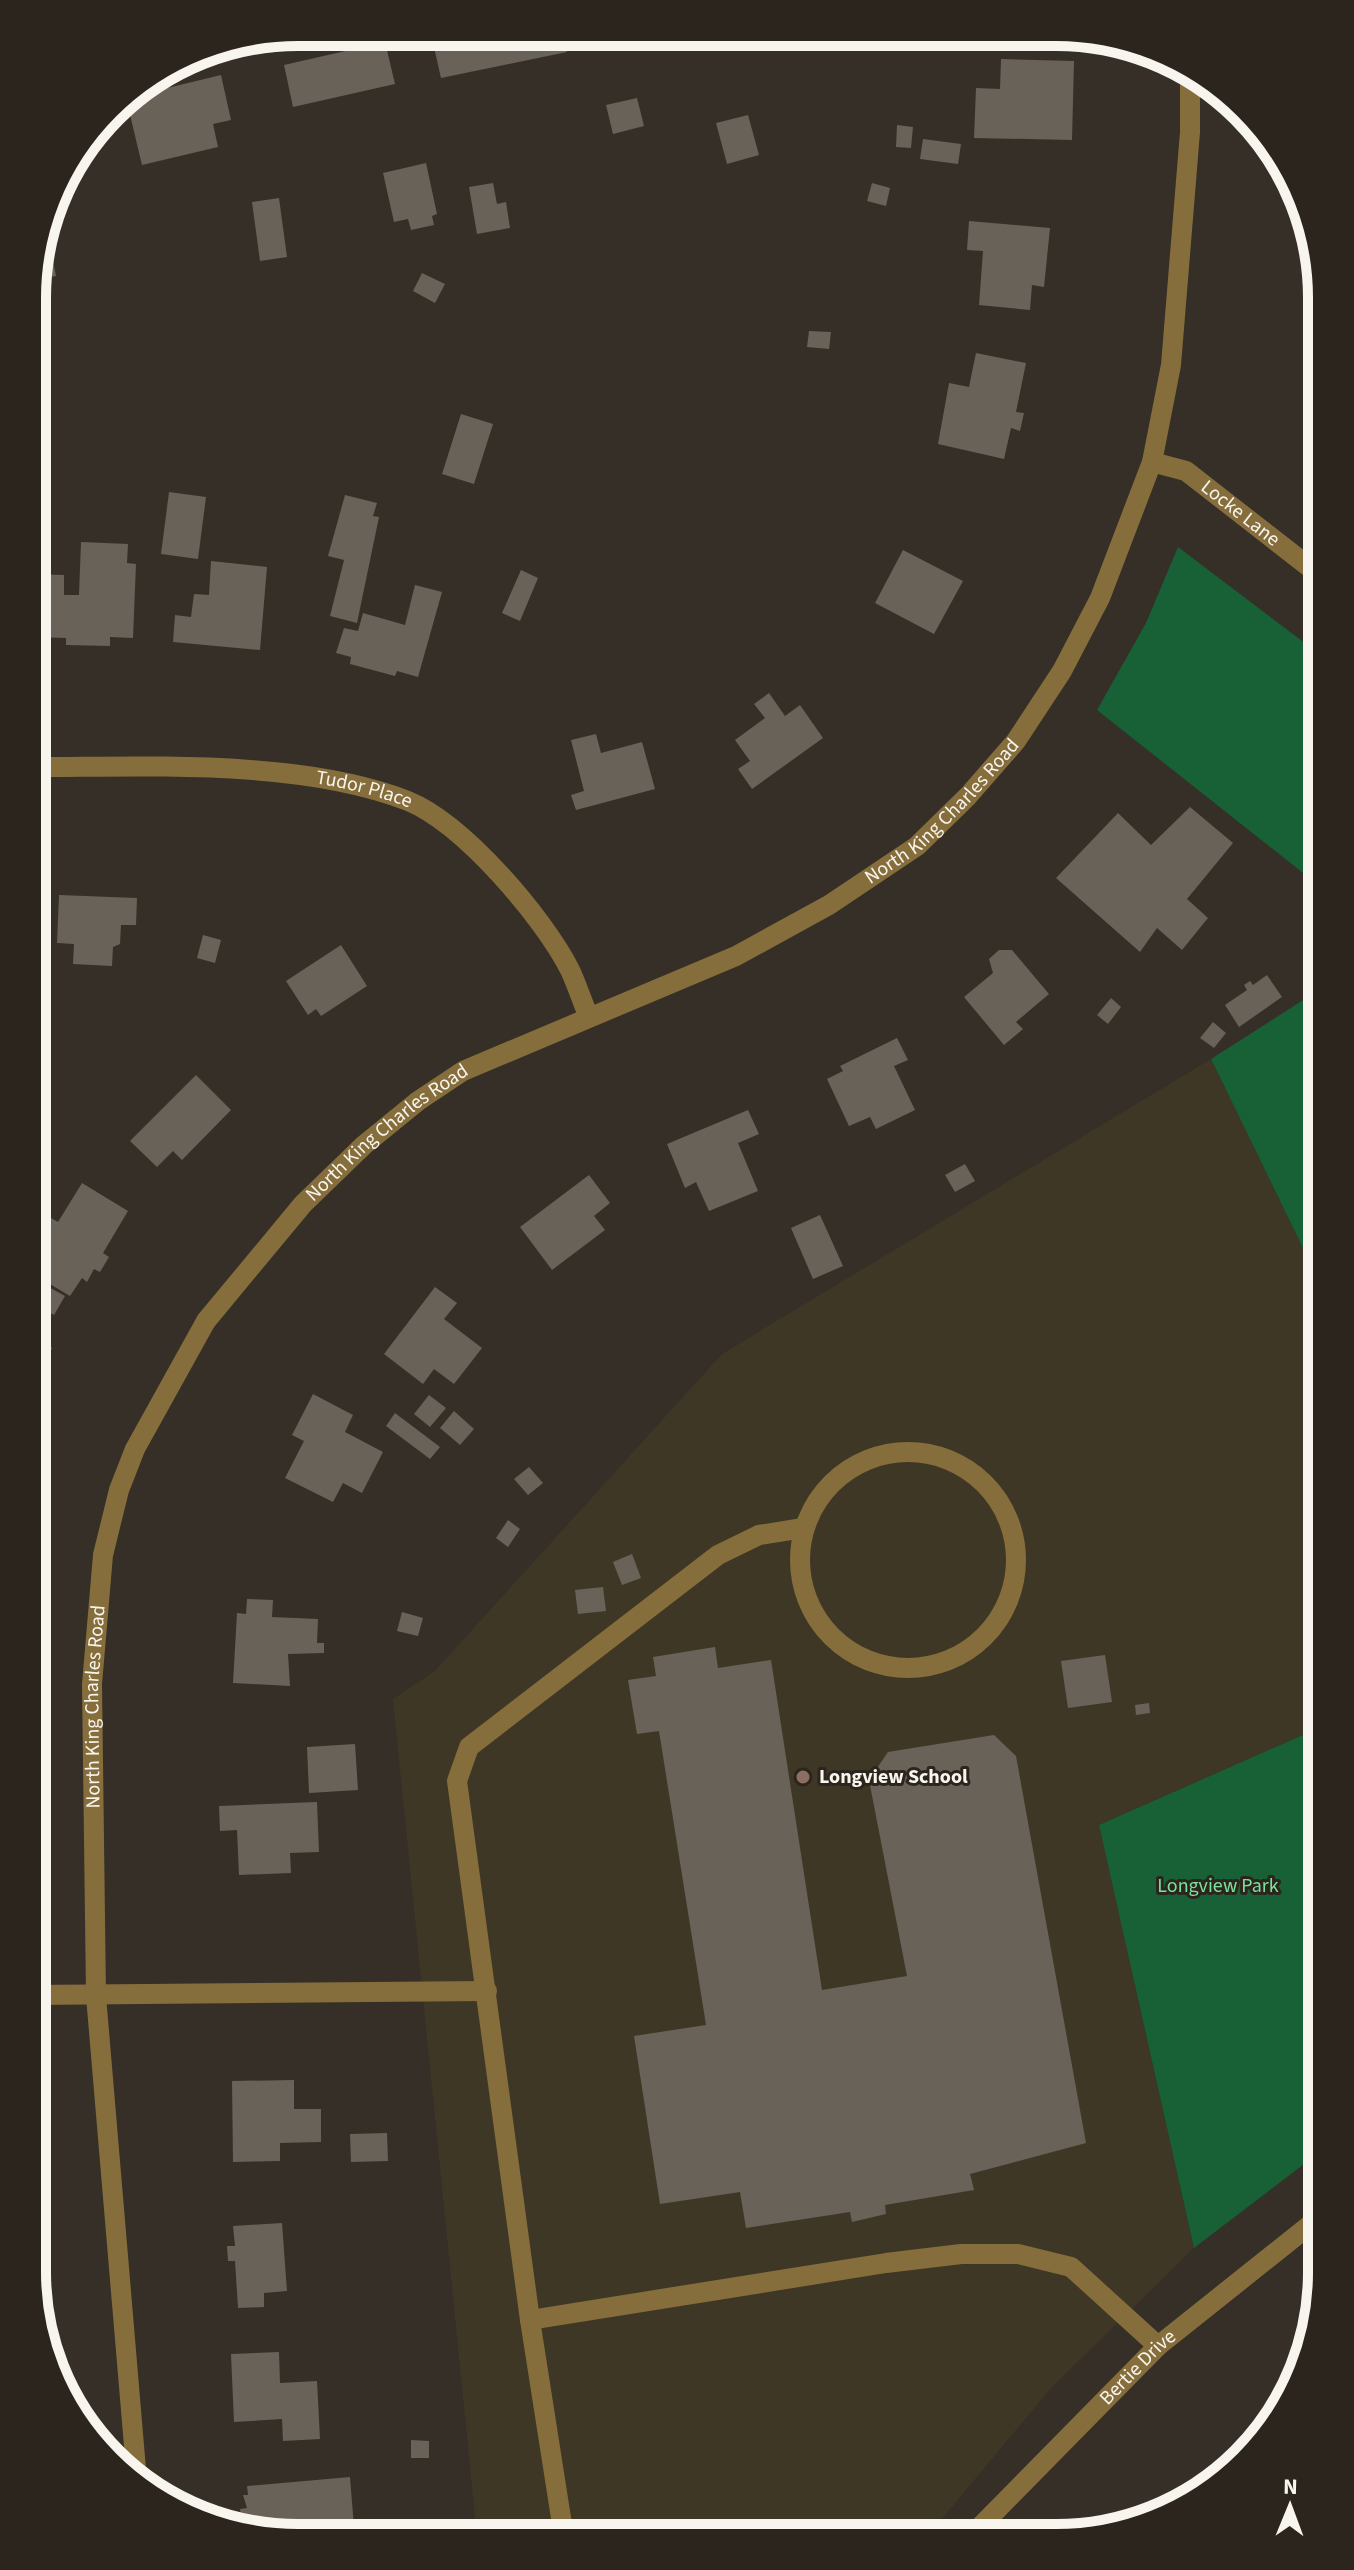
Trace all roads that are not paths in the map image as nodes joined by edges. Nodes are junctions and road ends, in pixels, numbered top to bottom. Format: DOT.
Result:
graph roads {
  1 [pos="1190,85"];
  2 [pos="1152,462"];
  3 [pos="1308,566"];
  4 [pos="46,767"];
  5 [pos="588,1015"];
  6 [pos="803,1528"];
  7 [pos="487,1991"];
  8 [pos="46,1995"];
  9 [pos="96,1996"];
  10 [pos="1307,2227"];
  11 [pos="530,2320"];
  12 [pos="1158,2346"];
  13 [pos="136,2464"];
  14 [pos="562,2524"];
  15 [pos="983,2524"];
  1 -- 2 [label="street, North King Charles Road"];
  2 -- 3 [label="street, Locke Lane"];
  2 -- 5 [label="street, North King Charles Road"];
  4 -- 5 [label="street, Tudor Place"];
  5 -- 9 [label="street, North King Charles Road"];
  6 -- 6 [label="street"];
  6 -- 7 [label="street"];
  7 -- 9 [label="street"];
  7 -- 11 [label="street"];
  8 -- 9 [label="street"];
  9 -- 13 [label="street, North King Charles Road"];
  10 -- 12 [label="street, Bertie Drive"];
  11 -- 12 [label="street"];
  11 -- 14 [label="street"];
  12 -- 15 [label="street, Bertie Drive"];
}
